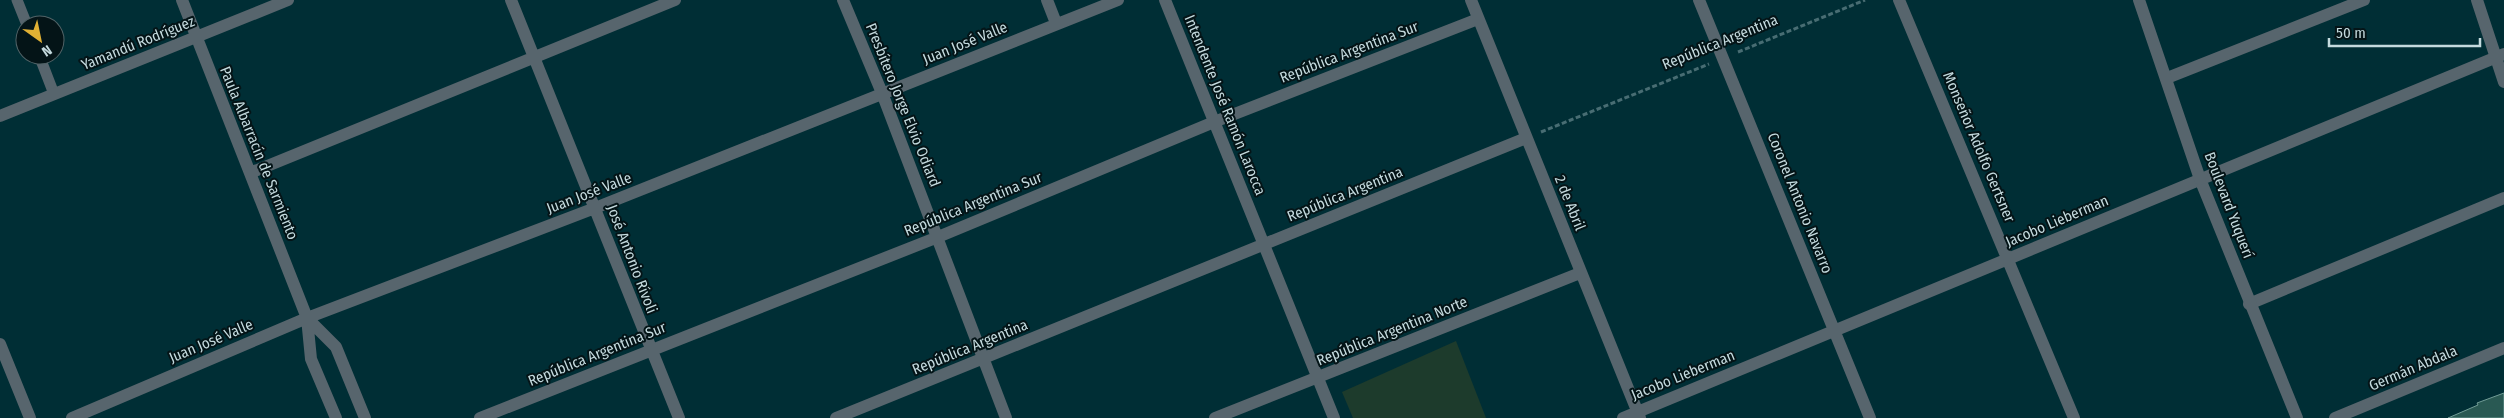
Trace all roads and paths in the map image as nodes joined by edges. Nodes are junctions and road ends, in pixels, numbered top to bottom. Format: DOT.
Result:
graph roads {
  1 [pos="17,0"];
  2 [pos="182,0"];
  3 [pos="288,0"];
  4 [pos="511,0"];
  5 [pos="675,0"];
  6 [pos="843,0"];
  7 [pos="1047,0"];
  8 [pos="1118,0"];
  9 [pos="1165,0"];
  10 [pos="1471,0"];
  11 [pos="1699,0"];
  12 [pos="1866,0"];
  13 [pos="1899,0"];
  14 [pos="2139,0"];
  15 [pos="2364,0"];
  16 [pos="2477,0"];
  17 [pos="23,15"];
  18 [pos="1478,19"];
  19 [pos="1056,23"];
  20 [pos="196,37"];
  21 [pos="2500,55"];
  22 [pos="534,56"];
  23 [pos="1723,58"];
  24 [pos="43,65"];
  25 [pos="2167,78"];
  26 [pos="2504,82"];
  27 [pos="882,93"];
  28 [pos="54,94"];
  29 [pos="0,116"];
  30 [pos="1214,122"];
  31 [pos="1526,138"];
  32 [pos="250,173"];
  33 [pos="2200,178"];
  34 [pos="2504,198"];
  35 [pos="595,208"];
  36 [pos="938,237"];
  37 [pos="1265,244"];
  38 [pos="2009,259"];
  39 [pos="1580,273"];
  40 [pos="2250,304"];
  41 [pos="307,318"];
  42 [pos="1834,330"];
  43 [pos="0,344"];
  44 [pos="2504,348"];
  45 [pos="650,350"];
  46 [pos="985,359"];
  47 [pos="1318,378"];
  48 [pos="1639,415"];
  49 [pos="30,418"];
  50 [pos="72,418"];
  51 [pos="336,418"];
  52 [pos="365,418"];
  53 [pos="480,418"];
  54 [pos="679,418"];
  55 [pos="836,418"];
  56 [pos="1006,418"];
  57 [pos="1215,418"];
  58 [pos="1334,418"];
  59 [pos="1623,418"];
  60 [pos="1870,418"];
  61 [pos="2074,418"];
  62 [pos="2297,418"];
  63 [pos="2335,418"];
  1 -- 17 [label="lane"];
  2 -- 20 [label="street, Paula Albarracín de Sarmiento"];
  3 -- 20 [label="street, Yamandú Rodríguez"];
  4 -- 22 [label="street, José Antonio Rívoli"];
  5 -- 22 [label="street"];
  6 -- 27 [label="street, Presbítero Jorge Elvio Odiard"];
  7 -- 19 [label="street"];
  8 -- 19 [label="street, Juan José Valle"];
  9 -- 30 [label="street, Intendente José Ramón Larocca"];
  10 -- 18 [label="street, 2 de Abril"];
  11 -- 23 [label="street, Coronel Antonio Navarro"];
  12 -- 23 [label="path, República Argentina"];
  13 -- 38 [label="street, Monseñor Adolfo Gertsner"];
  14 -- 25 [label="street, Boulevard Yuquerí"];
  15 -- 25 [label="street"];
  16 -- 21 [label="street"];
  18 -- 30 [label="street, República Argentina Sur"];
  18 -- 31 [label="street, 2 de Abril"];
  19 -- 27 [label="street, Juan José Valle"];
  20 -- 28 [label="street, Yamandú Rodríguez"];
  20 -- 32 [label="street, Paula Albarracín de Sarmiento"];
  21 -- 26 [label="street"];
  21 -- 33 [label="street, Jacobo Lieberman"];
  22 -- 32 [label="street"];
  22 -- 35 [label="street, José Antonio Rívoli"];
  23 -- 31 [label="path, República Argentina"];
  23 -- 42 [label="street, Coronel Antonio Navarro"];
  24 -- 28 [label="lane"];
  25 -- 33 [label="street, Boulevard Yuquerí"];
  27 -- 35 [label="street, Juan José Valle"];
  27 -- 36 [label="street, Presbítero Jorge Elvio Odiard"];
  28 -- 29 [label="street, Yamandú Rodríguez"];
  30 -- 36 [label="street, República Argentina Sur"];
  30 -- 37 [label="street, Intendente José Ramón Larocca"];
  31 -- 37 [label="street, República Argentina"];
  31 -- 39 [label="street, 2 de Abril"];
  32 -- 41 [label="street, Paula Albarracín de Sarmiento"];
  33 -- 38 [label="street, Jacobo Lieberman"];
  33 -- 40 [label="street, Boulevard Yuquerí"];
  34 -- 40 [label="street"];
  35 -- 41 [label="street, Juan José Valle"];
  35 -- 45 [label="street, José Antonio Rívoli"];
  36 -- 45 [label="street, República Argentina Sur"];
  36 -- 46 [label="street, Presbítero Jorge Elvio Odiard"];
  37 -- 46 [label="street, República Argentina"];
  37 -- 47 [label="street, Intendente José Ramón Larocca"];
  38 -- 42 [label="street, Jacobo Lieberman"];
  38 -- 61 [label="street, Monseñor Adolfo Gertsner"];
  39 -- 47 [label="street, República Argentina Norte"];
  39 -- 48 [label="street, 2 de Abril"];
  40 -- 62 [label="street, Boulevard Yuquerí"];
  41 -- 50 [label="street, Juan José Valle"];
  41 -- 51 [label="street, Paula Albarracín de Sarmiento"];
  41 -- 52 [label="street, Paula Albarracín de Sarmiento"];
  42 -- 48 [label="street, Jacobo Lieberman"];
  42 -- 60 [label="street, Coronel Antonio Navarro"];
  43 -- 49 [label="street"];
  44 -- 63 [label="street, Germán Abdala"];
  45 -- 53 [label="street, República Argentina Sur"];
  45 -- 54 [label="street, José Antonio Rívoli"];
  46 -- 55 [label="street, República Argentina"];
  46 -- 56 [label="street, Presbítero Jorge Elvio Odiard"];
  47 -- 57 [label="street, República Argentina Norte"];
  47 -- 58 [label="street, Intendente José Ramón Larocca"];
  48 -- 59 [label="street, Jacobo Lieberman"];
}
